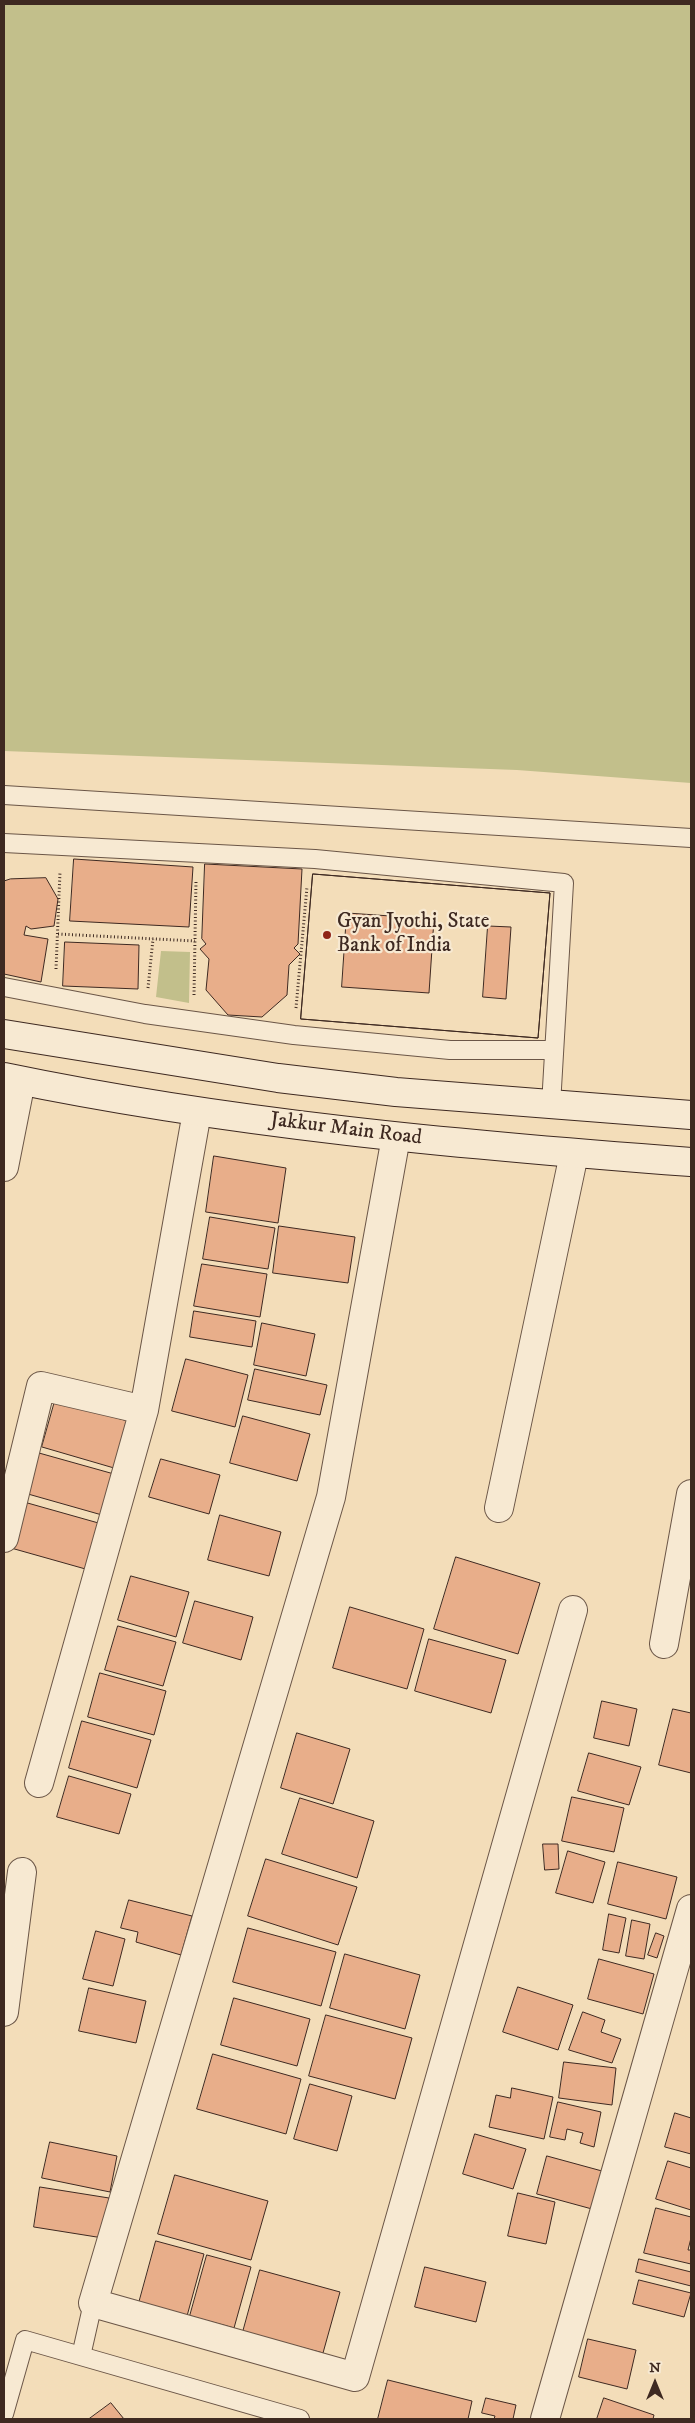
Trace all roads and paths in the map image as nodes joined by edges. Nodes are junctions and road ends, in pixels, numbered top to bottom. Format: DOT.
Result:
graph roads {
  1 [pos="4,795"];
  2 [pos="691,838"];
  3 [pos="4,843"];
  4 [pos="62,846"];
  5 [pos="196,853"];
  6 [pos="310,859"];
  7 [pos="58,934"];
  8 [pos="153,939"];
  9 [pos="195,941"];
  10 [pos="4,987"];
  11 [pos="55,997"];
  12 [pos="145,1014"];
  13 [pos="194,1021"];
  14 [pos="4,1034"];
  15 [pos="294,1035"];
  16 [pos="554,1050"];
  17 [pos="12,1079"];
  18 [pos="551,1105"];
  19 [pos="197,1112"];
  20 [pos="691,1115"];
  21 [pos="396,1137"];
  22 [pos="574,1154"];
  23 [pos="691,1162"];
  24 [pos="4,1167"];
  25 [pos="144,1410"];
  26 [pos="691,1494"];
  27 [pos="499,1508"];
  28 [pos="4,1538"];
  29 [pos="572,1610"];
  30 [pos="664,1644"];
  31 [pos="39,1783"];
  32 [pos="22,1872"];
  33 [pos="691,1909"];
  34 [pos="4,2012"];
  35 [pos="93,2303"];
  36 [pos="81,2356"];
  37 [pos="4,2414"];
  38 [pos="300,2419"];
  39 [pos="545,2419"];
  1 -- 2 [label="lane"];
  3 -- 4 [label="lane"];
  4 -- 5 [label="lane"];
  4 -- 7 [label="path"];
  5 -- 6 [label="lane"];
  5 -- 9 [label="path"];
  6 -- 15 [label="path"];
  6 -- 16 [label="lane"];
  7 -- 8 [label="path"];
  7 -- 11 [label="path"];
  8 -- 9 [label="path"];
  8 -- 12 [label="path"];
  9 -- 13 [label="path"];
  10 -- 11 [label="lane"];
  11 -- 12 [label="lane"];
  12 -- 13 [label="lane"];
  13 -- 15 [label="lane"];
  14 -- 18 [label="street, Jakkur Main Road"];
  15 -- 16 [label="lane"];
  16 -- 18 [label="lane"];
  17 -- 19 [label="street, Jakkur Main Road"];
  17 -- 24 [label="street"];
  18 -- 20 [label="street, Jakkur Main Road"];
  19 -- 21 [label="street, Jakkur Main Road"];
  19 -- 25 [label="street"];
  21 -- 22 [label="street, Jakkur Main Road"];
  21 -- 35 [label="street"];
  22 -- 23 [label="street, Jakkur Main Road"];
  22 -- 27 [label="street"];
  25 -- 28 [label="street"];
  25 -- 31 [label="street"];
  26 -- 30 [label="street"];
  29 -- 35 [label="street"];
  32 -- 34 [label="street"];
  33 -- 39 [label="street"];
  35 -- 36 [label="lane"];
  36 -- 37 [label="lane"];
  36 -- 38 [label="lane"];
}
